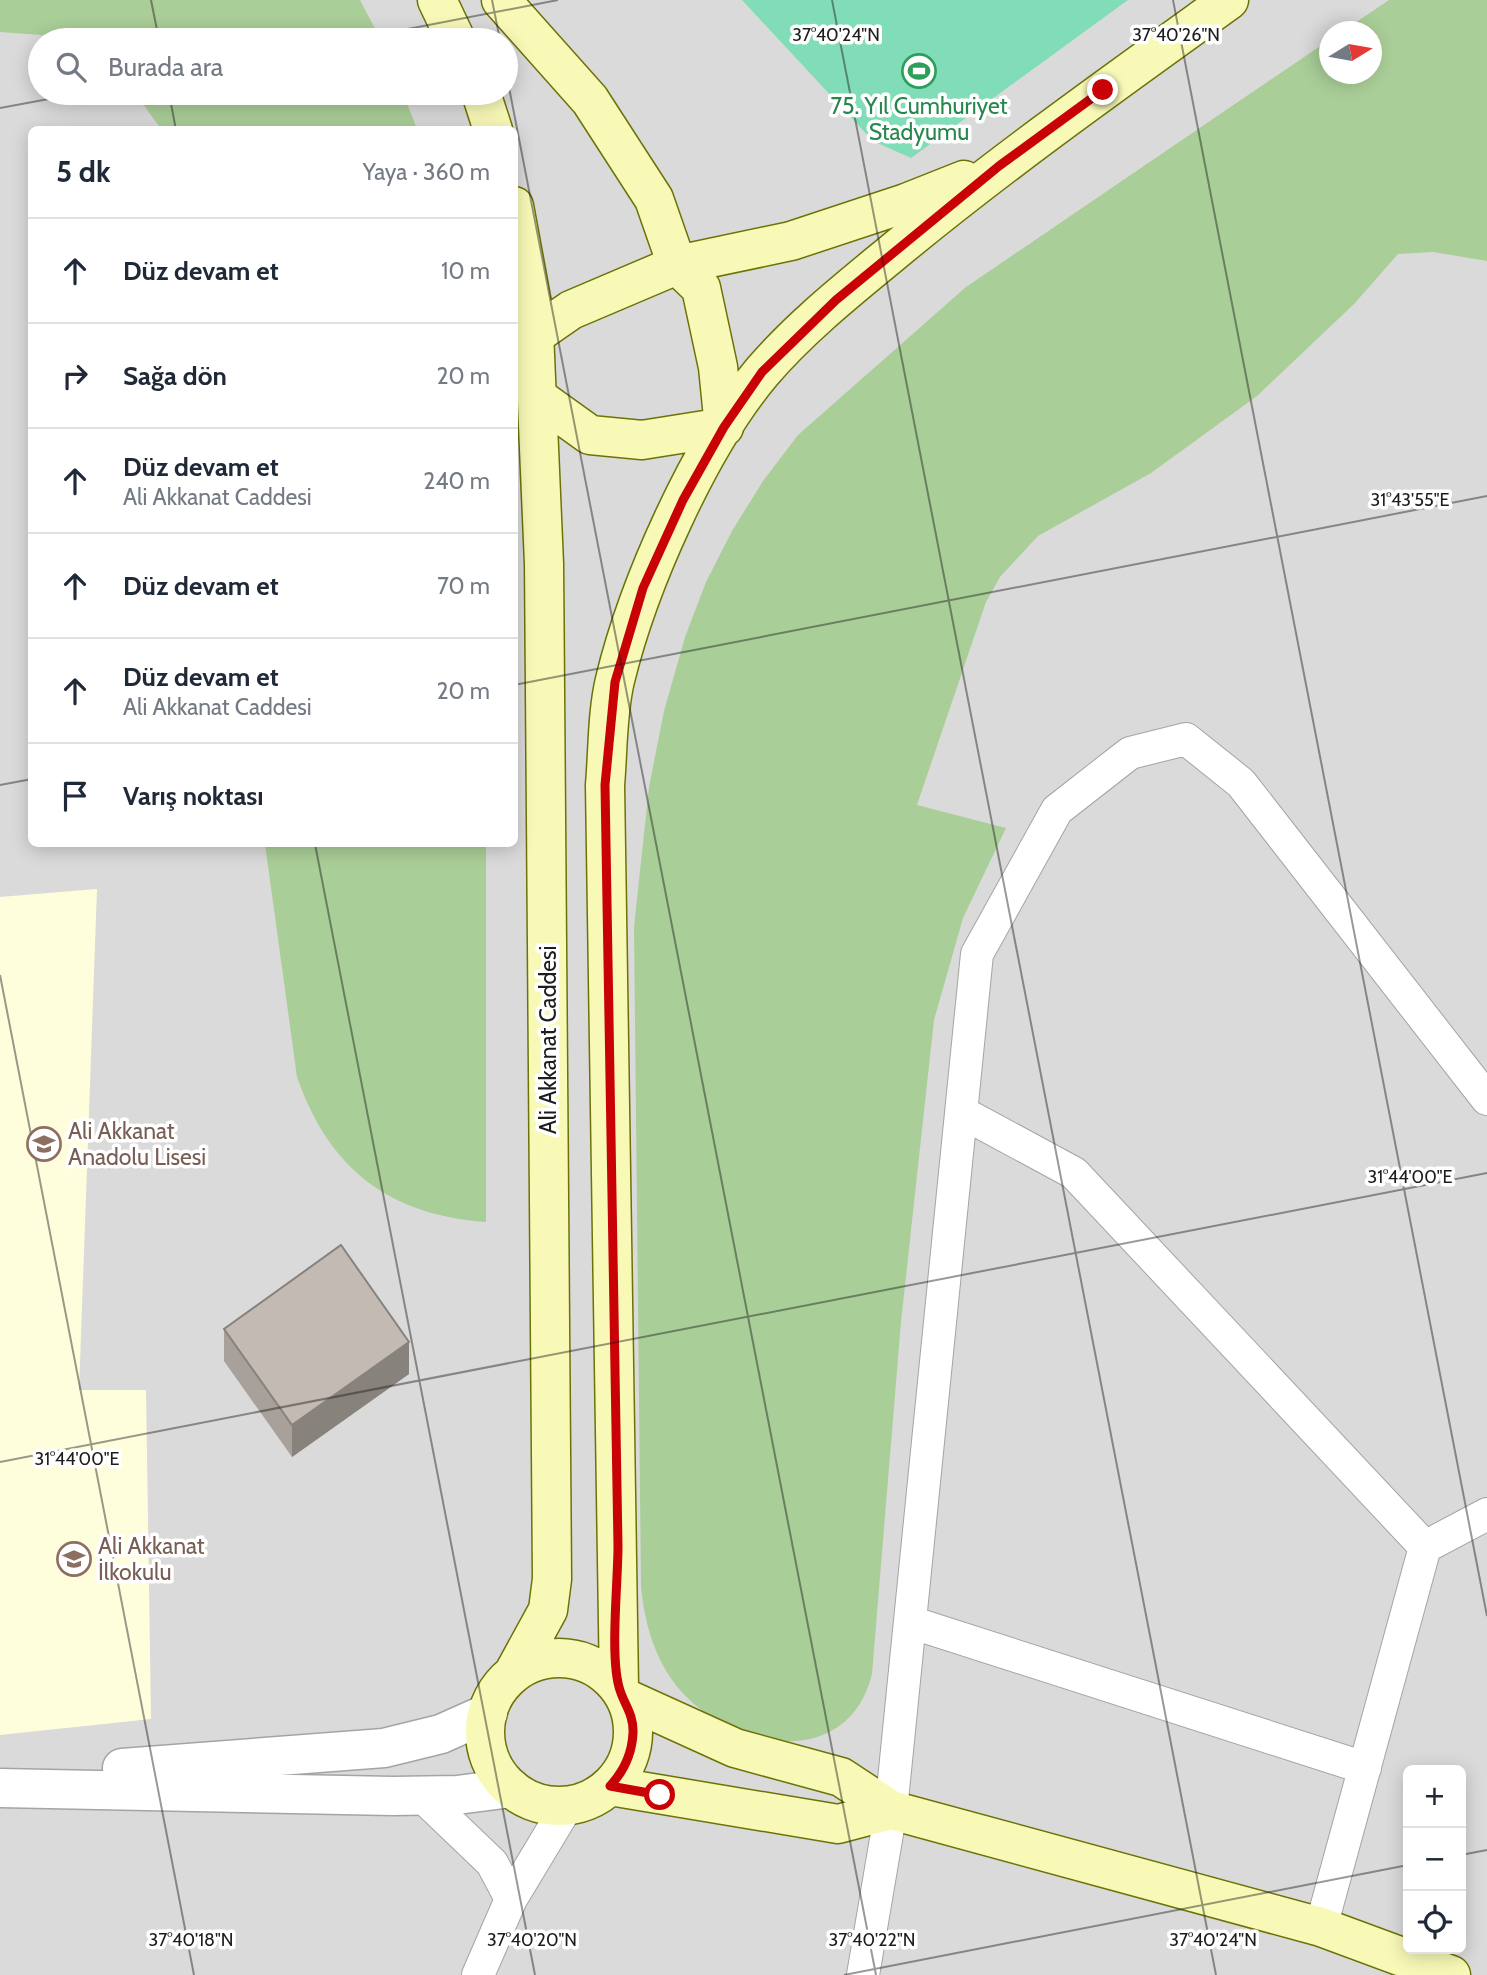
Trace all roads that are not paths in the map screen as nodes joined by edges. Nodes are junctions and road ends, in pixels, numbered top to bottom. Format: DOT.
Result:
graph roads {
  1 [pos="437,0"];
  2 [pos="500,0"];
  3 [pos="1228,0"];
  4 [pos="450,28"];
  5 [pos="485,105"];
  6 [pos="492,126"];
  7 [pos="999,166"];
  8 [pos="518,228"];
  9 [pos="677,265"];
  10 [pos="535,335"];
  11 [pos="537,397"];
  12 [pos="724,427"];
  13 [pos="1487,1099"];
  14 [pos="961,1112"];
  15 [pos="1487,1514"];
  16 [pos="1425,1548"];
  17 [pos="909,1622"];
  18 [pos="513,1674"];
  19 [pos="622,1693"];
  20 [pos="488,1713"];
  21 [pos="1365,1768"];
  22 [pos="0,1777"];
  23 [pos="610,1786"];
  24 [pos="0,1787"];
  25 [pos="512,1788"];
  26 [pos="422,1796"];
  27 [pos="567,1806"];
  28 [pos="891,1810"];
  29 [pos="511,1899"];
  30 [pos="1321,1927"];
  31 [pos="478,1975"];
  32 [pos="863,1975"];
  33 [pos="1451,1975"];
  1 -- 4 [label="main road"];
  2 -- 9 [label="main road"];
  3 -- 7 [label="main road"];
  5 -- 6 [label="main road"];
  7 -- 9 [label="main road"];
  7 -- 12 [label="main road"];
  8 -- 10 [label="main road"];
  9 -- 10 [label="main road"];
  9 -- 12 [label="main road"];
  10 -- 11 [label="main road"];
  11 -- 12 [label="main road"];
  11 -- 18 [label="main road, Ali Akkanat Caddesi"];
  12 -- 19 [label="main road"];
  13 -- 14 [label="street"];
  14 -- 16 [label="street"];
  14 -- 17 [label="street"];
  15 -- 16 [label="street"];
  16 -- 21 [label="street"];
  17 -- 21 [label="street"];
  17 -- 28 [label="street"];
  18 -- 19 [label="main road"];
  18 -- 20 [label="main road"];
  19 -- 23 [label="main road"];
  19 -- 28 [label="main road"];
  20 -- 22 [label="street"];
  20 -- 25 [label="main road"];
  21 -- 30 [label="street"];
  23 -- 27 [label="main road"];
  23 -- 28 [label="main road"];
  24 -- 26 [label="street"];
  25 -- 26 [label="street"];
  25 -- 27 [label="main road"];
  26 -- 29 [label="street"];
  27 -- 29 [label="street"];
  28 -- 30 [label="main road"];
  28 -- 32 [label="street"];
  29 -- 31 [label="street"];
  30 -- 33 [label="main road"];
}
